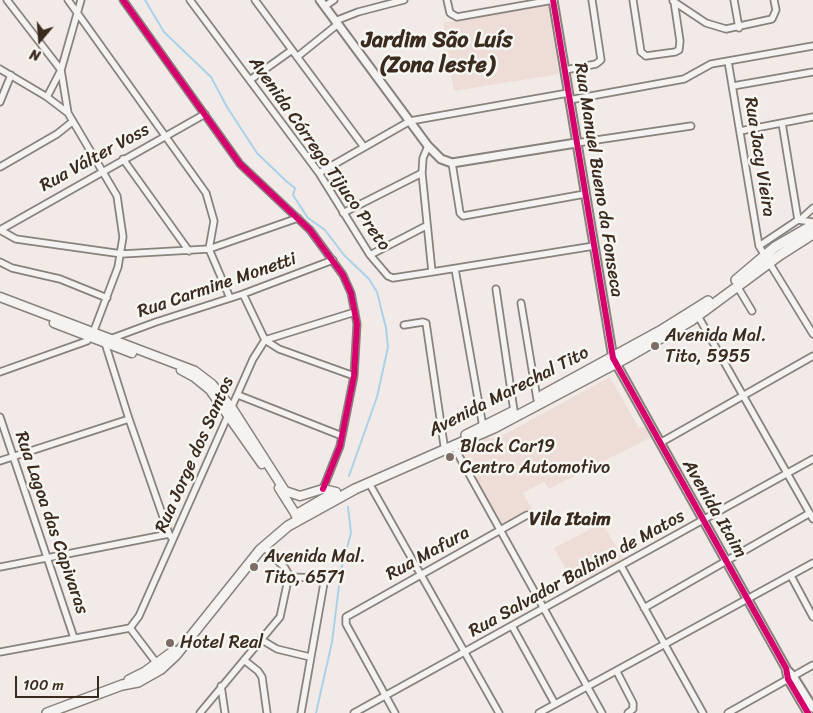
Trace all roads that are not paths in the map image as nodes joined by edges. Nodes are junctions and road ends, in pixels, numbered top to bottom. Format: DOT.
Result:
graph roads {
  1 [pos="7,0"];
  2 [pos="68,0"];
  3 [pos="81,0"];
  4 [pos="123,0"];
  5 [pos="190,0"];
  6 [pos="255,0"];
  7 [pos="334,0"];
  8 [pos="404,0"];
  9 [pos="447,0"];
  10 [pos="553,0"];
  11 [pos="592,0"];
  12 [pos="633,0"];
  13 [pos="734,0"];
  14 [pos="774,0"];
  15 [pos="673,1"];
  16 [pos="322,3"];
  17 [pos="77,13"];
  18 [pos="337,22"];
  19 [pos="739,28"];
  20 [pos="813,46"];
  21 [pos="292,50"];
  22 [pos="297,57"];
  23 [pos="728,61"];
  24 [pos="0,69"];
  25 [pos="61,70"];
  26 [pos="565,70"];
  27 [pos="813,72"];
  28 [pos="11,75"];
  29 [pos="250,80"];
  30 [pos="733,86"];
  31 [pos="569,96"];
  32 [pos="47,97"];
  33 [pos="0,102"];
  34 [pos="68,113"];
  35 [pos="204,114"];
  36 [pos="813,117"];
  37 [pos="410,121"];
  38 [pos="72,122"];
  39 [pos="782,122"];
  40 [pos="691,126"];
  41 [pos="740,131"];
  42 [pos="166,136"];
  43 [pos="576,143"];
  44 [pos="428,146"];
  45 [pos="364,148"];
  46 [pos="123,160"];
  47 [pos="452,163"];
  48 [pos="0,167"];
  49 [pos="104,170"];
  50 [pos="422,173"];
  51 [pos="319,174"];
  52 [pos="585,194"];
  53 [pos="813,208"];
  54 [pos="343,213"];
  55 [pos="298,218"];
  56 [pos="800,220"];
  57 [pos="813,223"];
  58 [pos="426,226"];
  59 [pos="0,230"];
  60 [pos="813,234"];
  61 [pos="594,246"];
  62 [pos="759,246"];
  63 [pos="210,249"];
  64 [pos="190,251"];
  65 [pos="122,254"];
  66 [pos="370,255"];
  67 [pos="767,259"];
  68 [pos="333,260"];
  69 [pos="0,262"];
  70 [pos="455,269"];
  71 [pos="432,272"];
  72 [pos="737,286"];
  73 [pos="496,289"];
  74 [pos="243,294"];
  75 [pos="0,297"];
  76 [pos="107,298"];
  77 [pos="230,298"];
  78 [pos="0,302"];
  79 [pos="521,303"];
  80 [pos="752,311"];
  81 [pos="355,312"];
  82 [pos="698,316"];
  83 [pos="404,325"];
  84 [pos="813,334"];
  85 [pos="92,335"];
  86 [pos="264,340"];
  87 [pos="108,341"];
  88 [pos="813,356"];
  89 [pos="614,361"];
  90 [pos="0,372"];
  91 [pos="354,376"];
  92 [pos="238,395"];
  93 [pos="743,395"];
  94 [pos="537,398"];
  95 [pos="514,411"];
  96 [pos="231,412"];
  97 [pos="0,417"];
  98 [pos="129,419"];
  99 [pos="483,427"];
  100 [pos="342,436"];
  101 [pos="660,444"];
  102 [pos="444,445"];
  103 [pos="454,447"];
  104 [pos="14,457"];
  105 [pos="813,459"];
  106 [pos="0,461"];
  107 [pos="788,473"];
  108 [pos="369,483"];
  109 [pos="323,489"];
  110 [pos="336,492"];
  111 [pos="296,496"];
  112 [pos="296,514"];
  113 [pos="527,515"];
  114 [pos="811,516"];
  115 [pos="704,520"];
  116 [pos="500,531"];
  117 [pos="169,534"];
  118 [pos="173,542"];
  119 [pos="263,546"];
  120 [pos="48,558"];
  121 [pos="726,561"];
  122 [pos="813,563"];
  123 [pos="621,566"];
  124 [pos="0,567"];
  125 [pos="421,575"];
  126 [pos="791,576"];
  127 [pos="289,577"];
  128 [pos="748,600"];
  129 [pos="644,608"];
  130 [pos="543,610"];
  131 [pos="813,617"];
  132 [pos="512,626"];
  133 [pos="130,628"];
  134 [pos="74,638"];
  135 [pos="262,640"];
  136 [pos="664,645"];
  137 [pos="0,652"];
  138 [pos="465,652"];
  139 [pos="310,657"];
  140 [pos="244,660"];
  141 [pos="813,665"];
  142 [pos="159,666"];
  143 [pos="616,672"];
  144 [pos="791,678"];
  145 [pos="221,686"];
  146 [pos="588,686"];
  147 [pos="797,688"];
  148 [pos="385,695"];
  149 [pos="555,704"];
  150 [pos="740,706"];
  151 [pos="813,708"];
  152 [pos="550,710"];
  153 [pos="47,713"];
  154 [pos="200,713"];
  155 [pos="225,713"];
  156 [pos="267,713"];
  157 [pos="301,713"];
  158 [pos="354,713"];
  159 [pos="395,713"];
  160 [pos="499,713"];
  161 [pos="539,713"];
  162 [pos="602,713"];
  163 [pos="628,713"];
  164 [pos="704,713"];
  165 [pos="728,713"];
  166 [pos="743,713"];
  167 [pos="808,713"];
  1 -- 25 [label="street"];
  2 -- 17 [label="street"];
  3 -- 17 [label="street"];
  4 -- 35 [label="street"];
  5 -- 29 [label="street, Avenida Córrego Tijuco Preto"];
  6 -- 21 [label="street"];
  7 -- 16 [label="street"];
  8 -- 18 [label="street"];
  9 -- 10 [label="street"];
  10 -- 26 [label="street, Rua Manuel Bueno da Fonseca"];
  11 -- 26 [label="street"];
  12 -- 15 [label="street"];
  13 -- 19 [label="street"];
  14 -- 19 [label="street"];
  15 -- 19 [label="street"];
  16 -- 18 [label="street"];
  17 -- 25 [label="street"];
  17 -- 42 [label="street"];
  18 -- 22 [label="street"];
  18 -- 37 [label="street"];
  20 -- 23 [label="street"];
  21 -- 22 [label="street"];
  21 -- 29 [label="street"];
  22 -- 45 [label="street"];
  23 -- 30 [label="street, Rua Jacy Vieira"];
  23 -- 31 [label="street"];
  24 -- 28 [label="street"];
  25 -- 32 [label="street"];
  25 -- 34 [label="street"];
  26 -- 31 [label="street, Rua Manuel Bueno da Fonseca"];
  27 -- 30 [label="street"];
  28 -- 32 [label="street"];
  28 -- 33 [label="street"];
  29 -- 51 [label="street, Avenida Córrego Tijuco Preto"];
  30 -- 41 [label="street, Rua Jacy Vieira"];
  31 -- 37 [label="street"];
  31 -- 43 [label="street, Rua Manuel Bueno da Fonseca"];
  32 -- 34 [label="street"];
  34 -- 38 [label="street"];
  35 -- 42 [label="street, Rua Válter Voss"];
  35 -- 55 [label="street"];
  36 -- 39 [label="street"];
  37 -- 44 [label="street"];
  37 -- 45 [label="street"];
  38 -- 48 [label="street"];
  38 -- 49 [label="street"];
  39 -- 41 [label="street"];
  39 -- 56 [label="street"];
  40 -- 43 [label="street"];
  41 -- 62 [label="street, Rua Jacy Vieira"];
  42 -- 46 [label="street, Rua Válter Voss"];
  42 -- 63 [label="street"];
  43 -- 47 [label="street"];
  43 -- 52 [label="street, Rua Manuel Bueno da Fonseca"];
  44 -- 47 [label="street"];
  44 -- 50 [label="street"];
  45 -- 51 [label="street"];
  46 -- 49 [label="street, Rua Válter Voss"];
  46 -- 64 [label="street"];
  47 -- 52 [label="street"];
  49 -- 59 [label="street, Rua Válter Voss"];
  49 -- 65 [label="street"];
  50 -- 54 [label="street"];
  50 -- 58 [label="street"];
  51 -- 54 [label="street, Avenida Córrego Tijuco Preto"];
  52 -- 61 [label="street, Rua Manuel Bueno da Fonseca"];
  53 -- 56 [label="street"];
  54 -- 66 [label="street, Avenida Córrego Tijuco Preto"];
  55 -- 63 [label="street"];
  55 -- 68 [label="street"];
  56 -- 57 [label="street"];
  56 -- 62 [label="street"];
  57 -- 67 [label="main road, Avenida Marechal Tito"];
  58 -- 66 [label="street"];
  58 -- 71 [label="street"];
  59 -- 65 [label="street"];
  60 -- 67 [label="main road, Avenida Marechal Tito"];
  61 -- 70 [label="street"];
  61 -- 89 [label="street, Rua Manuel Bueno da Fonseca"];
  62 -- 67 [label="street, Rua Jacy Vieira"];
  63 -- 64 [label="street"];
  63 -- 77 [label="street"];
  64 -- 65 [label="street"];
  65 -- 76 [label="street"];
  66 -- 71 [label="street, Avenida Córrego Tijuco Preto"];
  67 -- 72 [label="main road, Avenida Marechal Tito"];
  67 -- 84 [label="street, Rua Jacy Vieira"];
  67 -- 89 [label="main road, Avenida Marechal Tito"];
  68 -- 74 [label="street, Rua Carmine Monetti"];
  68 -- 81 [label="street"];
  69 -- 76 [label="street"];
  70 -- 71 [label="street"];
  70 -- 99 [label="street"];
  72 -- 80 [label="street"];
  72 -- 82 [label="main road, Avenida Marechal Tito"];
  73 -- 95 [label="street"];
  74 -- 77 [label="street, Rua Carmine Monetti"];
  74 -- 86 [label="street"];
  75 -- 85 [label="main road"];
  76 -- 85 [label="street"];
  77 -- 87 [label="street, Rua Carmine Monetti"];
  78 -- 85 [label="main road"];
  79 -- 94 [label="street"];
  81 -- 86 [label="street"];
  81 -- 91 [label="street"];
  82 -- 89 [label="main road, Avenida Marechal Tito"];
  82 -- 93 [label="street"];
  83 -- 102 [label="street"];
  85 -- 87 [label="main road"];
  85 -- 90 [label="street"];
  86 -- 91 [label="street"];
  86 -- 92 [label="street, Rua Jorge dos Santos"];
  87 -- 96 [label="main road"];
  87 -- 98 [label="street"];
  88 -- 93 [label="street"];
  89 -- 94 [label="main road, Avenida Marechal Tito"];
  89 -- 101 [label="street, Avenida Itaim"];
  89 -- 103 [label="main road, Avenida Marechal Tito"];
  91 -- 100 [label="street"];
  92 -- 96 [label="street, Rua Jorge dos Santos"];
  92 -- 100 [label="street"];
  93 -- 101 [label="street"];
  93 -- 107 [label="street"];
  94 -- 95 [label="main road, Avenida Marechal Tito"];
  95 -- 99 [label="main road, Avenida Marechal Tito"];
  96 -- 111 [label="main road"];
  96 -- 112 [label="main road"];
  96 -- 118 [label="street, Rua Jorge dos Santos"];
  97 -- 104 [label="street, Rua Lagoa das Capivaras"];
  98 -- 104 [label="street"];
  98 -- 117 [label="street"];
  99 -- 102 [label="main road, Avenida Marechal Tito"];
  100 -- 109 [label="street"];
  101 -- 115 [label="street, Avenida Itaim"];
  102 -- 110 [label="main road, Avenida Marechal Tito"];
  103 -- 108 [label="main road, Avenida Marechal Tito"];
  103 -- 116 [label="street"];
  104 -- 106 [label="street"];
  104 -- 120 [label="street, Rua Lagoa das Capivaras"];
  105 -- 107 [label="street, Rua Salvador Balbino de Matos"];
  107 -- 114 [label="street"];
  107 -- 115 [label="street, Rua Salvador Balbino de Matos"];
  108 -- 112 [label="main road, Avenida Marechal Tito"];
  108 -- 125 [label="street"];
  109 -- 110 [label="main road"];
  109 -- 111 [label="main road"];
  110 -- 112 [label="main road, Avenida Marechal Tito"];
  111 -- 112 [label="main road"];
  112 -- 119 [label="main road, Avenida Marechal Tito"];
  113 -- 116 [label="street, Rua Mafura"];
  114 -- 121 [label="street"];
  115 -- 121 [label="street, Avenida Itaim"];
  115 -- 123 [label="street, Rua Salvador Balbino de Matos"];
  116 -- 125 [label="street, Rua Mafura"];
  116 -- 130 [label="street"];
  117 -- 118 [label="street"];
  117 -- 120 [label="street"];
  118 -- 133 [label="street, Rua Jorge dos Santos"];
  119 -- 127 [label="street"];
  119 -- 142 [label="main road, Avenida Marechal Tito"];
  120 -- 124 [label="street"];
  120 -- 134 [label="street, Rua Lagoa das Capivaras"];
  121 -- 128 [label="street, Avenida Itaim"];
  121 -- 129 [label="street"];
  122 -- 126 [label="street"];
  123 -- 129 [label="street"];
  123 -- 130 [label="street, Rua Salvador Balbino de Matos"];
  125 -- 138 [label="street"];
  125 -- 148 [label="street, Rua Mafura"];
  126 -- 128 [label="street"];
  126 -- 131 [label="street"];
  127 -- 135 [label="street"];
  127 -- 139 [label="street"];
  128 -- 136 [label="street"];
  128 -- 144 [label="street, Avenida Itaim"];
  129 -- 136 [label="street"];
  130 -- 132 [label="street, Rua Salvador Balbino de Matos"];
  130 -- 146 [label="street"];
  132 -- 138 [label="street, Rua Salvador Balbino de Matos"];
  132 -- 149 [label="street"];
  133 -- 134 [label="street"];
  133 -- 142 [label="street"];
  134 -- 137 [label="street"];
  135 -- 139 [label="street"];
  135 -- 140 [label="street"];
  136 -- 143 [label="street"];
  136 -- 164 [label="street"];
  138 -- 148 [label="street, Rua Salvador Balbino de Matos"];
  138 -- 160 [label="street"];
  139 -- 157 [label="street"];
  140 -- 145 [label="street"];
  140 -- 156 [label="street"];
  141 -- 144 [label="street"];
  142 -- 153 [label="main road, Avenida Marechal Tito"];
  143 -- 146 [label="street"];
  143 -- 163 [label="street"];
  144 -- 147 [label="street, Avenida Itaim"];
  144 -- 150 [label="street"];
  145 -- 154 [label="street"];
  145 -- 155 [label="street"];
  146 -- 149 [label="street"];
  146 -- 162 [label="street"];
  147 -- 151 [label="street, Avenida Itaim"];
  147 -- 167 [label="street, Avenida Itaim"];
  148 -- 158 [label="street, Rua Salvador Balbino de Matos"];
  148 -- 159 [label="street"];
  149 -- 152 [label="street"];
  150 -- 165 [label="street"];
  150 -- 166 [label="street"];
  152 -- 161 [label="street"];
}
